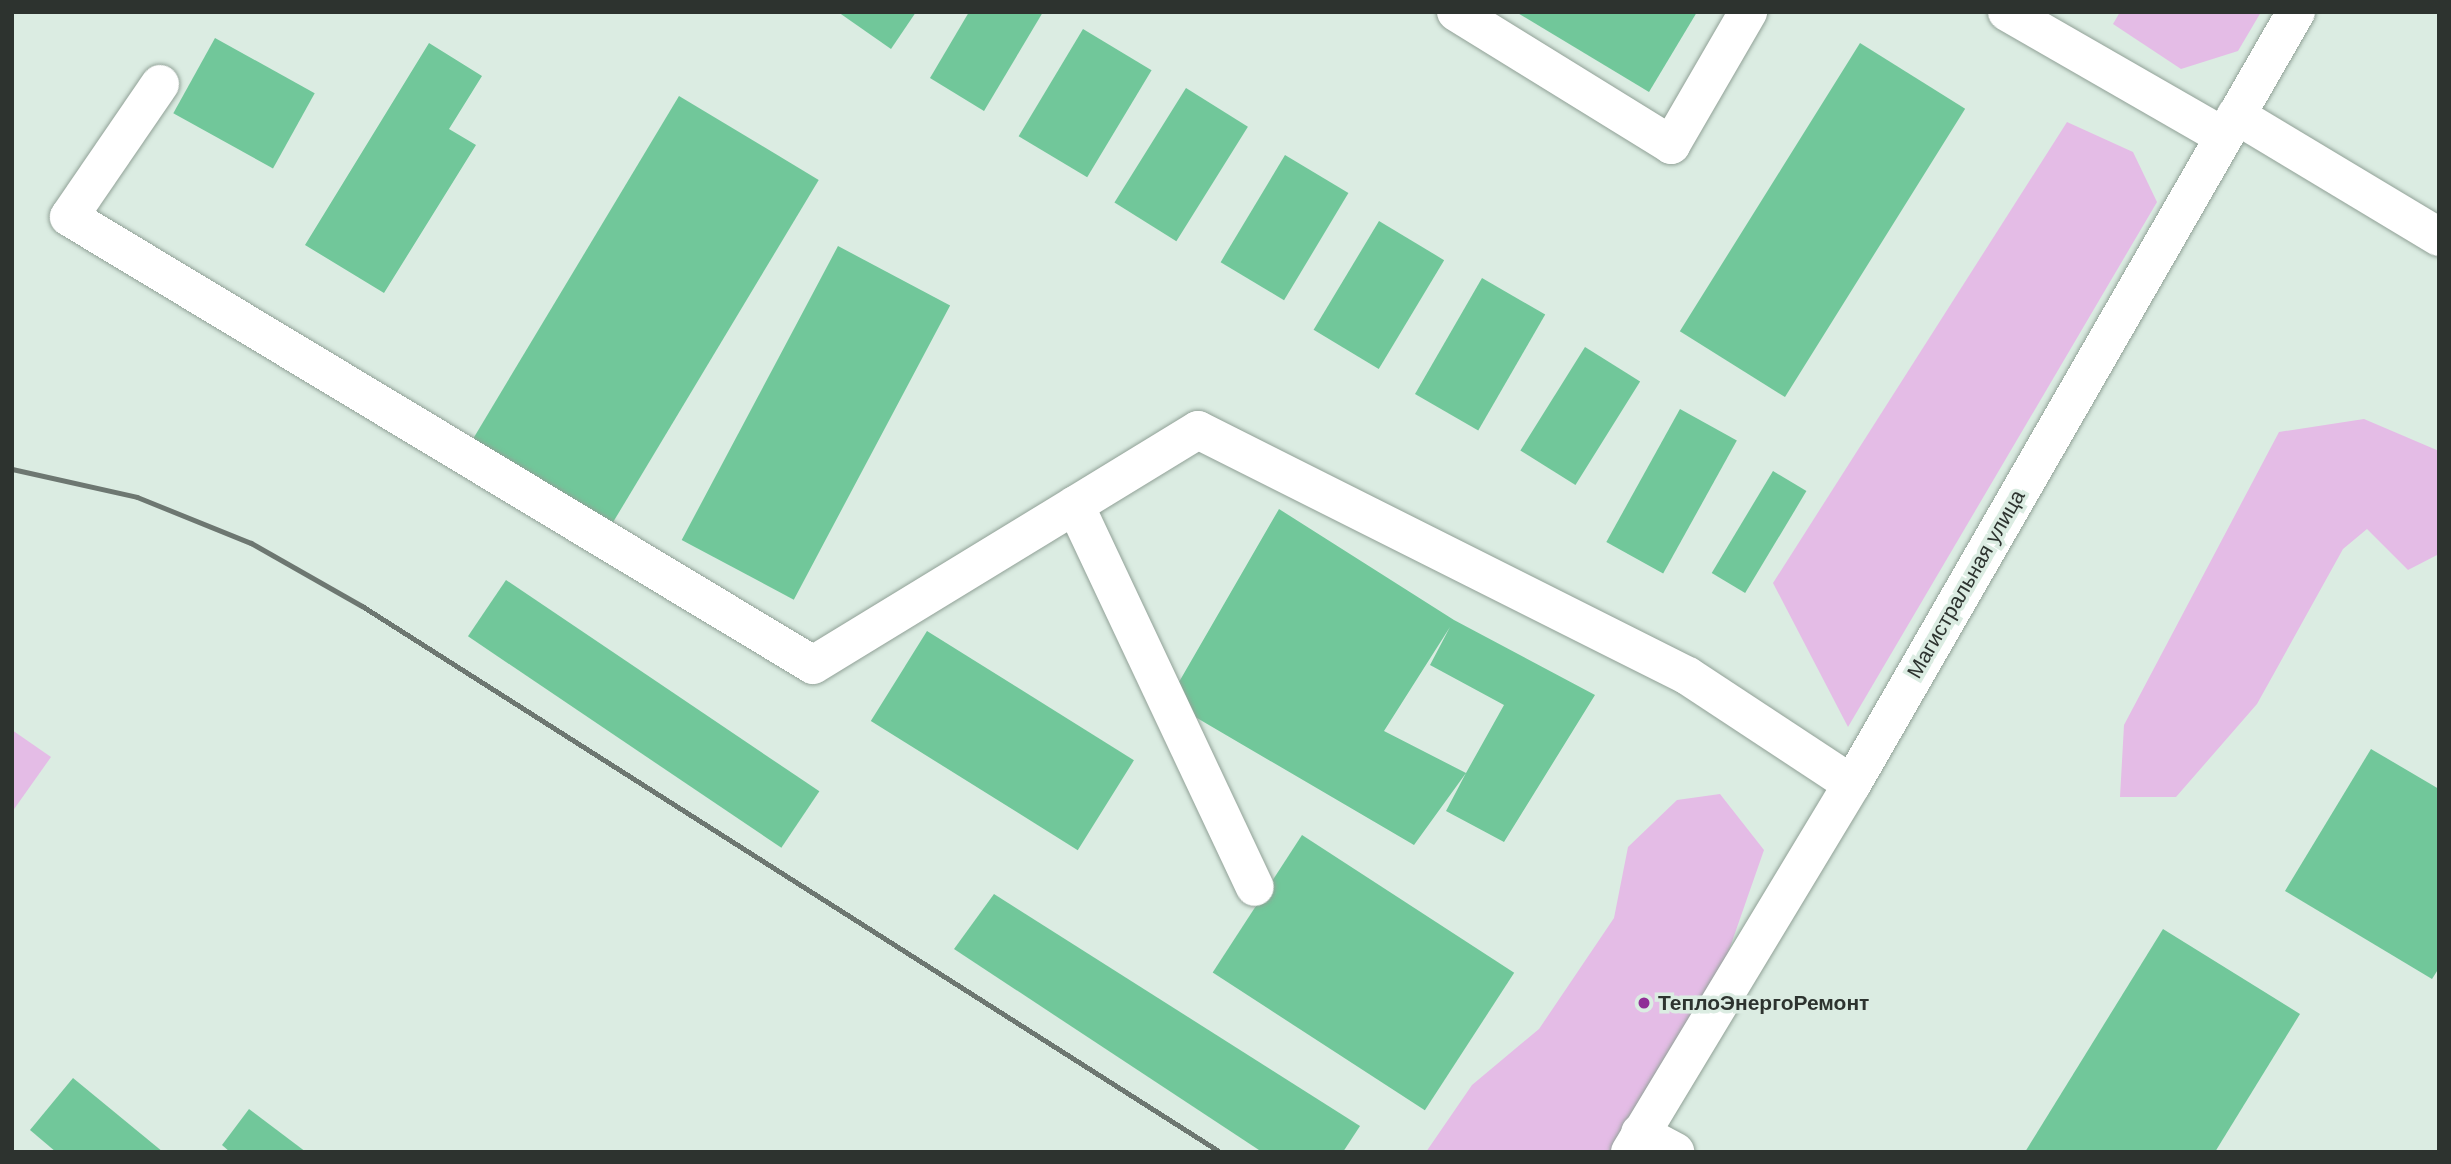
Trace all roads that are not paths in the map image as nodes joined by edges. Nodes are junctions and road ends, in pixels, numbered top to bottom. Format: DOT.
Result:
graph roads {
  1 [pos="1456,12"];
  2 [pos="1748,12"];
  3 [pos="2007,12"];
  4 [pos="2296,12"];
  5 [pos="160,84"];
  6 [pos="2230,126"];
  7 [pos="2439,237"];
  8 [pos="1075,505"];
  9 [pos="1852,784"];
  10 [pos="1255,887"];
  11 [pos="1635,1142"];
  12 [pos="1675,1152"];
  1 -- 2 [label="main road"];
  3 -- 6 [label="main road"];
  4 -- 6 [label="main road, Магистральная улица"];
  5 -- 8 [label="main road"];
  6 -- 7 [label="main road"];
  6 -- 9 [label="main road, Магистральная улица"];
  8 -- 9 [label="main road"];
  8 -- 10 [label="main road"];
  9 -- 11 [label="main road, Магистральная улица"];
  11 -- 12 [label="main road"];
}
